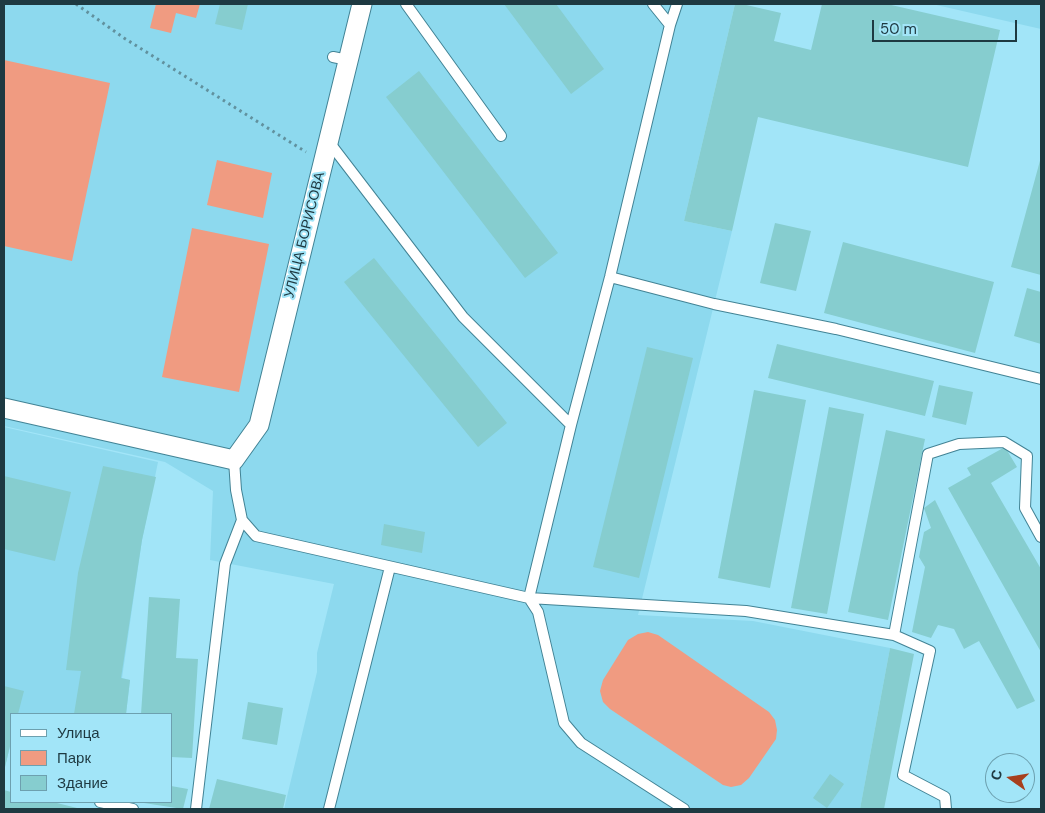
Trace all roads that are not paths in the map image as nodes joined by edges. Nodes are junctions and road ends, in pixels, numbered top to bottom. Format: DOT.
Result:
graph roads {
  1 [pos="362,4"];
  2 [pos="406,4"];
  3 [pos="653,4"];
  4 [pos="677,4"];
  5 [pos="670,26"];
  6 [pos="501,136"];
  7 [pos="329,142"];
  8 [pos="610,277"];
  9 [pos="1041,379"];
  10 [pos="4,408"];
  11 [pos="571,425"];
  12 [pos="234,460"];
  13 [pos="242,520"];
  14 [pos="1041,537"];
  15 [pos="390,567"];
  16 [pos="529,598"];
  17 [pos="894,635"];
  18 [pos="105,803"];
  19 [pos="133,809"];
  20 [pos="196,809"];
  21 [pos="329,809"];
  22 [pos="684,809"];
  23 [pos="946,809"];
  1 -- 7 [label="street, УЛИЦА БОРИСОВА"];
  2 -- 6 [label="lane"];
  3 -- 5 [label="lane"];
  4 -- 5 [label="lane"];
  5 -- 8 [label="lane"];
  7 -- 11 [label="lane"];
  7 -- 12 [label="street, УЛИЦА БОРИСОВА"];
  8 -- 9 [label="lane"];
  8 -- 11 [label="lane"];
  10 -- 12 [label="street"];
  11 -- 16 [label="lane"];
  12 -- 13 [label="lane"];
  13 -- 15 [label="lane"];
  13 -- 20 [label="lane"];
  14 -- 17 [label="lane"];
  15 -- 16 [label="lane"];
  15 -- 21 [label="lane"];
  16 -- 17 [label="lane"];
  16 -- 22 [label="lane"];
  17 -- 23 [label="lane"];
  18 -- 19 [label="lane"];
}
